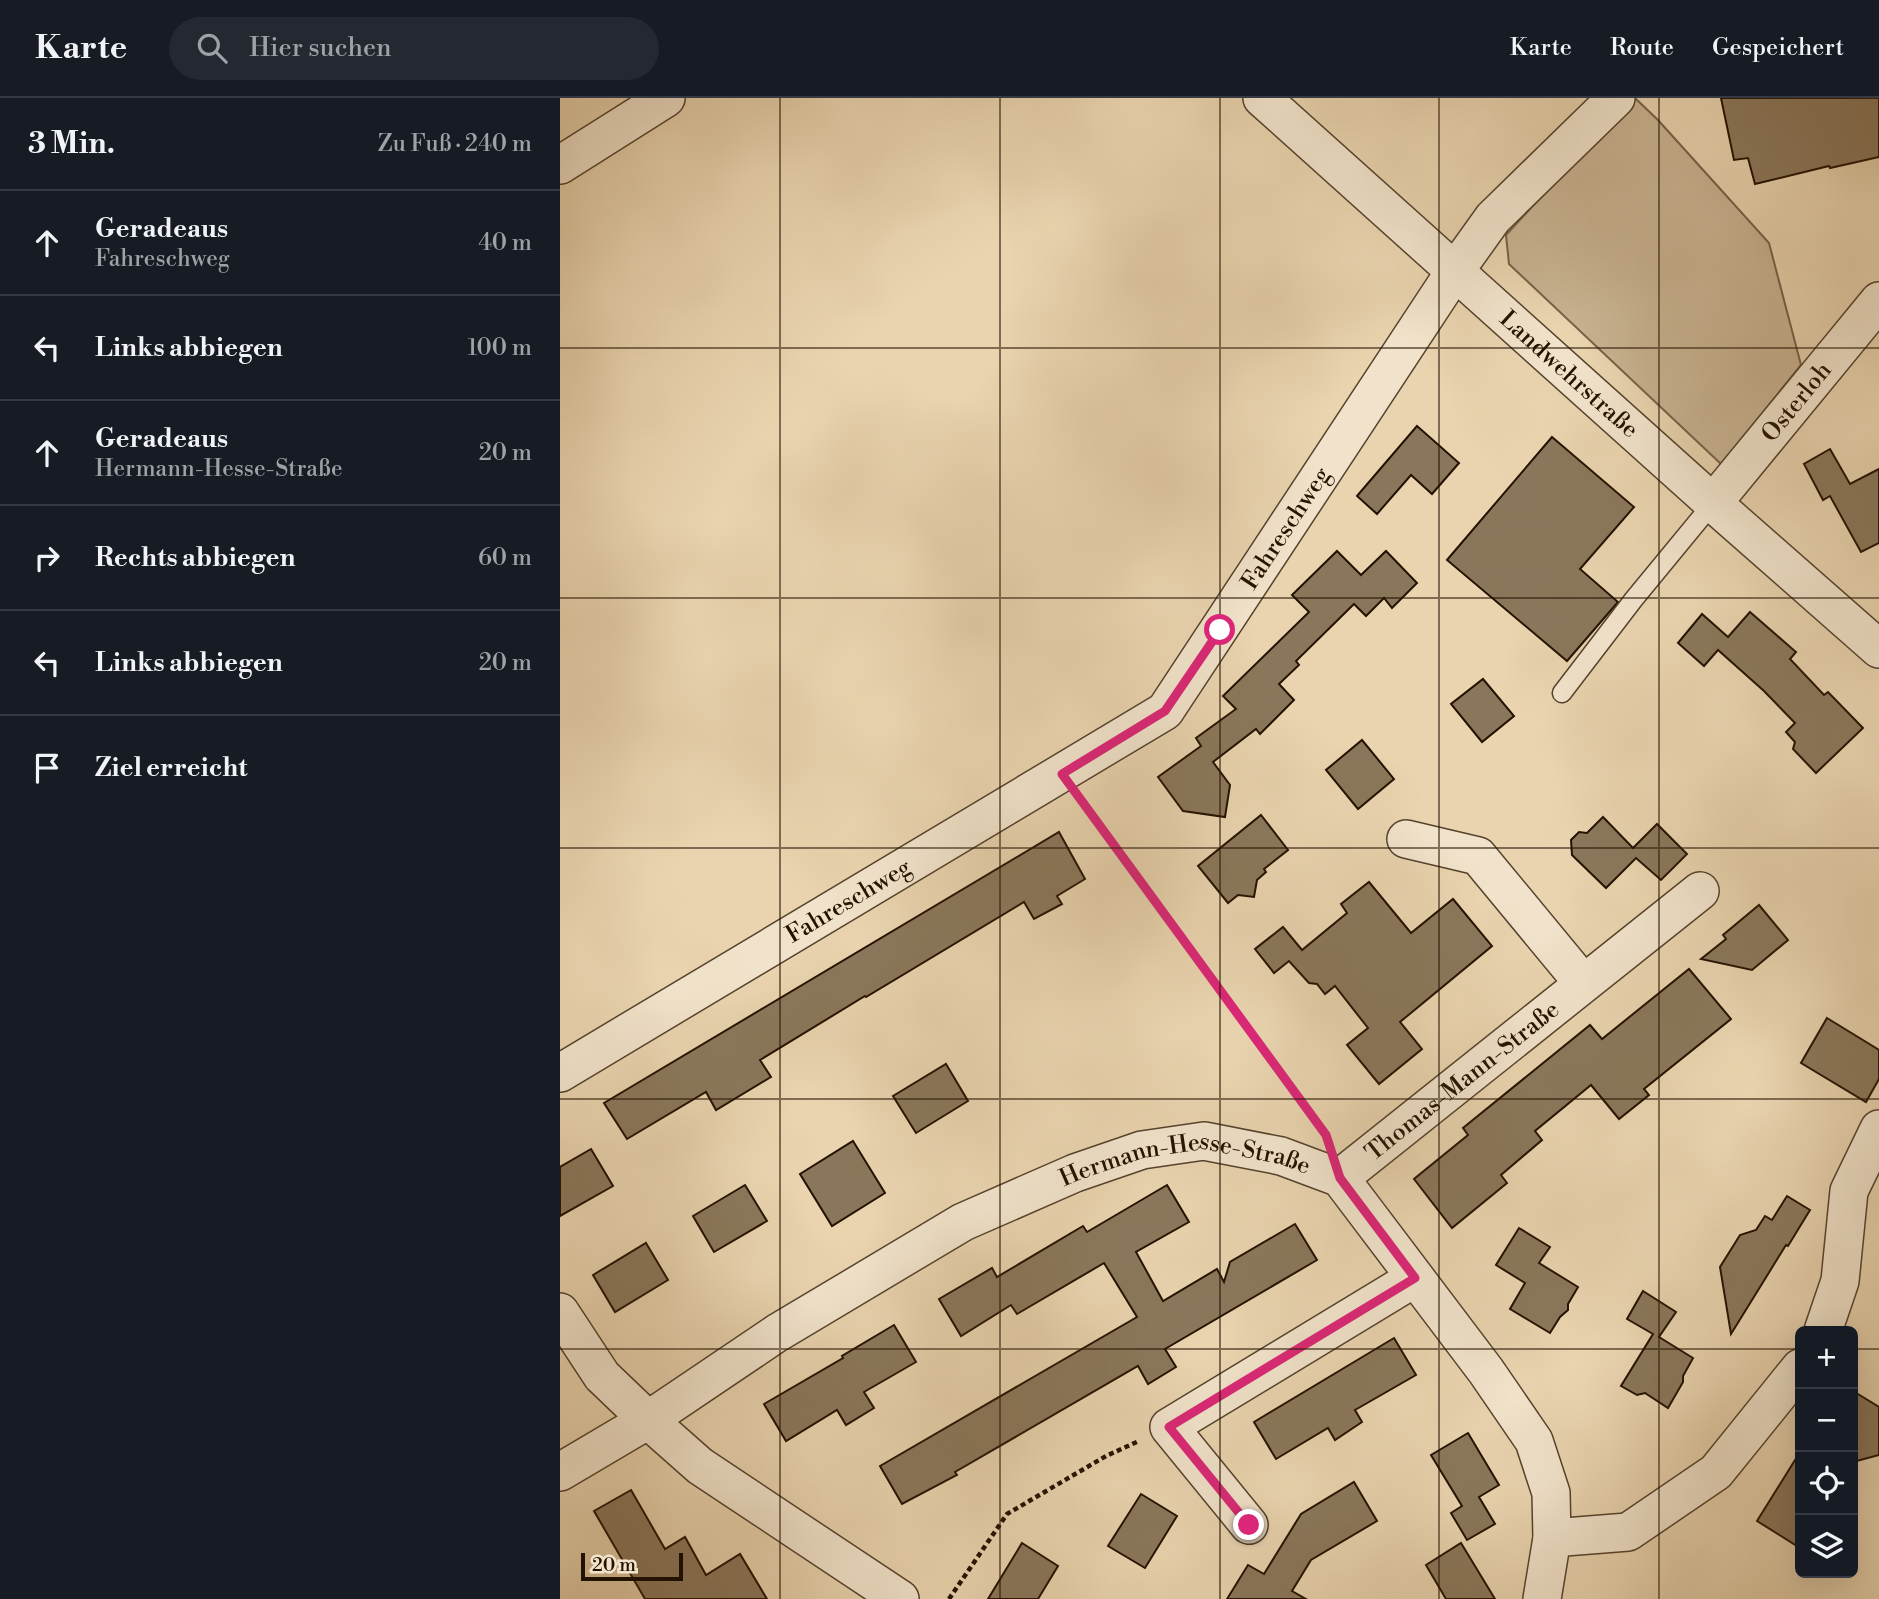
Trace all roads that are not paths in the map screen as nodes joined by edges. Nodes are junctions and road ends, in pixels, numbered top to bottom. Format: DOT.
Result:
graph roads {
  1 [pos="666,98"];
  2 [pos="1262,98"];
  3 [pos="1616,98"];
  4 [pos="560,165"];
  5 [pos="1455,271"];
  6 [pos="1879,301"];
  7 [pos="1713,503"];
  8 [pos="1879,649"];
  9 [pos="1562,693"];
  10 [pos="1406,839"];
  11 [pos="1700,891"];
  12 [pos="1583,983"];
  13 [pos="560,1073"];
  14 [pos="1879,1129"];
  15 [pos="1340,1178"];
  16 [pos="1415,1278"];
  17 [pos="560,1312"];
  18 [pos="1825,1326"];
  19 [pos="1795,1374"];
  20 [pos="648,1420"];
  21 [pos="560,1472"];
  22 [pos="1249,1525"];
  23 [pos="1552,1538"];
  24 [pos="900,1599"];
  25 [pos="1542,1599"];
  1 -- 4 [label="street"];
  2 -- 5 [label="street, Landwehrstraße"];
  3 -- 5 [label="street, Fahreschweg"];
  5 -- 7 [label="street, Landwehrstraße"];
  5 -- 13 [label="street, Fahreschweg"];
  6 -- 7 [label="street, Osterloh"];
  7 -- 8 [label="street, Landwehrstraße"];
  7 -- 9 [label="lane"];
  10 -- 12 [label="street, Thomas-Mann-Straße"];
  11 -- 12 [label="street, Thomas-Mann-Straße"];
  12 -- 15 [label="street, Thomas-Mann-Straße"];
  14 -- 18 [label="street"];
  15 -- 16 [label="street, Hermann-Hesse-Straße"];
  15 -- 20 [label="street, Hermann-Hesse-Straße"];
  16 -- 22 [label="street"];
  16 -- 23 [label="street, Hermann-Hesse-Straße"];
  17 -- 20 [label="street"];
  19 -- 23 [label="street"];
  20 -- 21 [label="street, Hermann-Hesse-Straße"];
  20 -- 24 [label="street"];
  23 -- 25 [label="street, Hermann-Hesse-Straße"];
}
